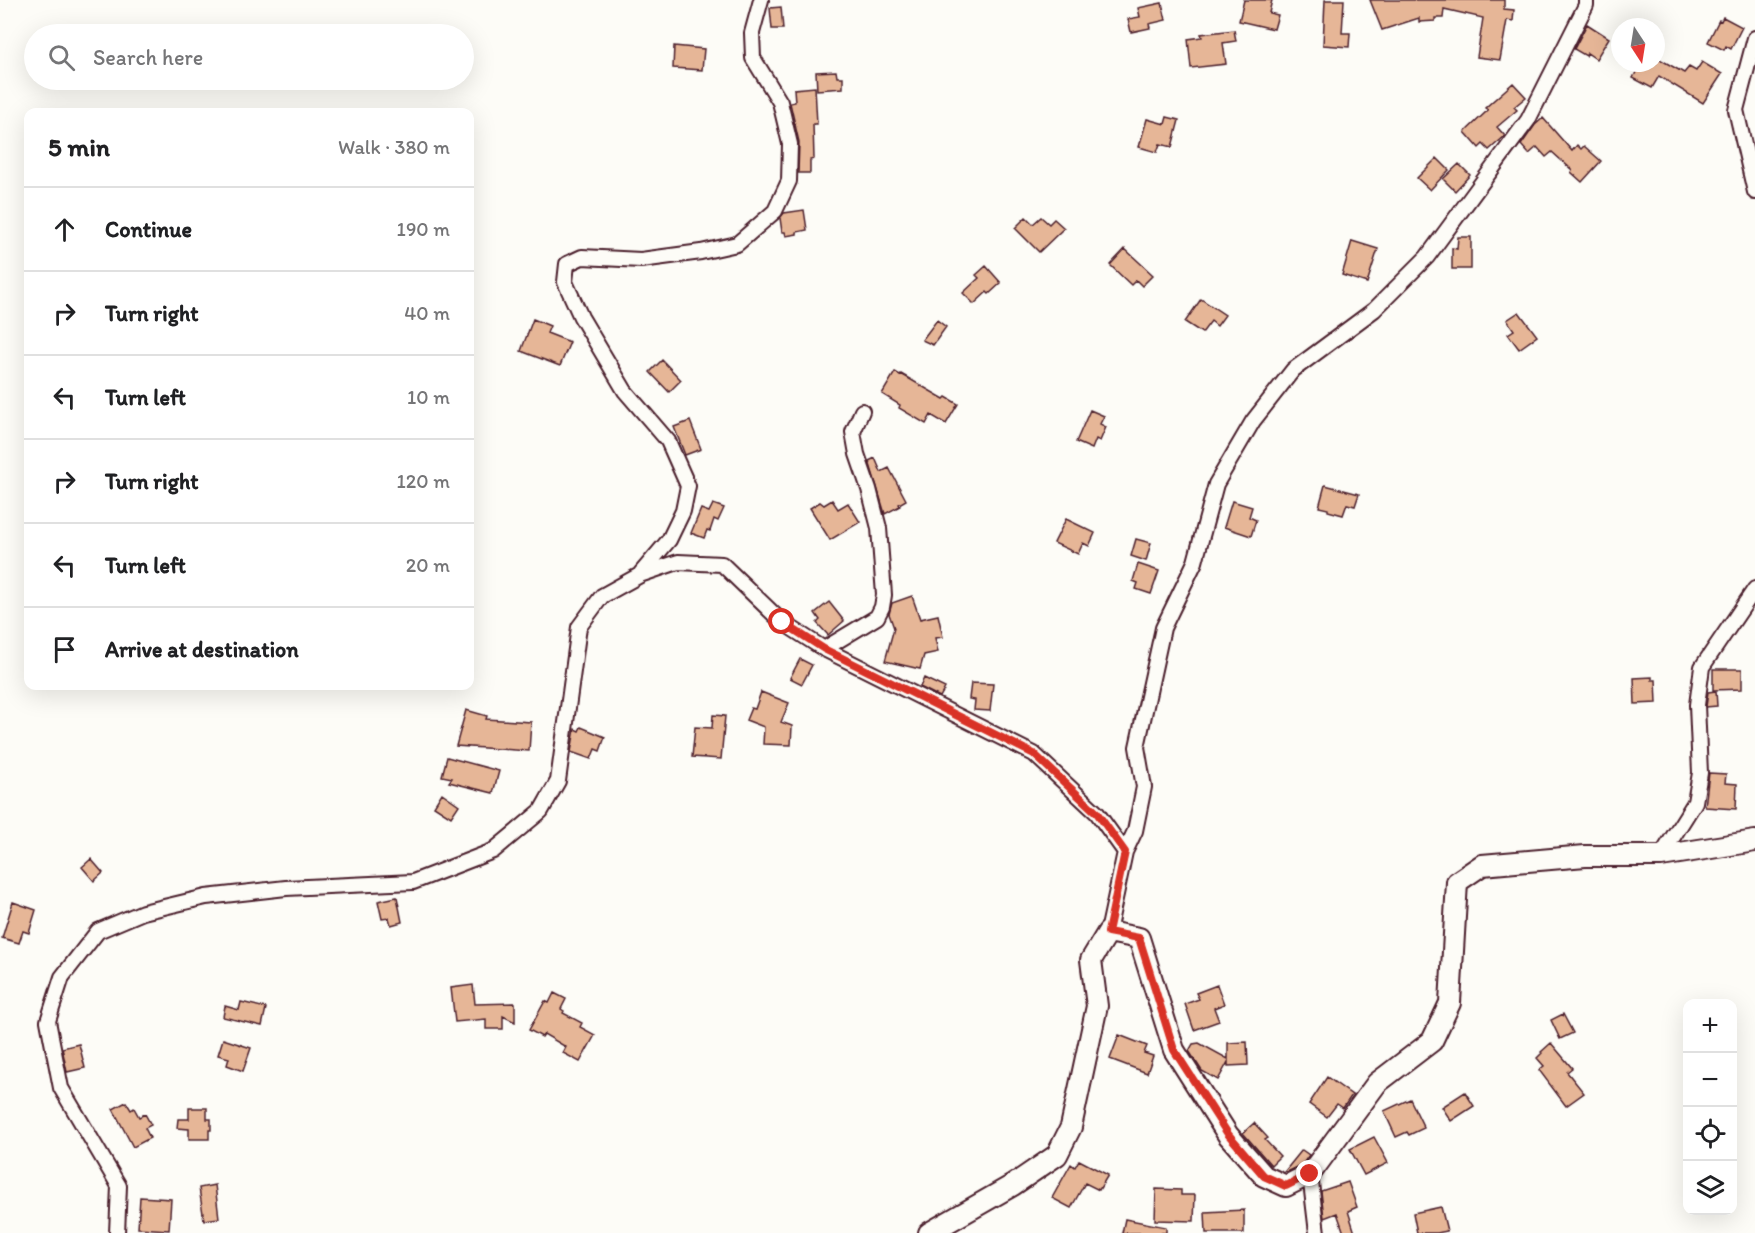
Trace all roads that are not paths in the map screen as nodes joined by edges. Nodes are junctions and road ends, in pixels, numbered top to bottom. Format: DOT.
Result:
graph roads {
  1 [pos="761,0"];
  2 [pos="1586,0"];
  3 [pos="1755,38"];
  4 [pos="1755,85"];
  5 [pos="1740,93"];
  6 [pos="1755,192"];
  7 [pos="862,411"];
  8 [pos="640,575"];
  9 [pos="1755,589"];
  10 [pos="824,649"];
  11 [pos="1755,841"];
  12 [pos="1125,852"];
  13 [pos="1660,856"];
  14 [pos="1108,932"];
  15 [pos="1310,1174"];
  16 [pos="117,1233"];
  17 [pos="929,1233"];
  18 [pos="1317,1233"];
  1 -- 8 [label="street"];
  2 -- 12 [label="street"];
  3 -- 5 [label="street"];
  4 -- 5 [label="street"];
  5 -- 6 [label="street"];
  7 -- 10 [label="street"];
  8 -- 10 [label="street"];
  8 -- 16 [label="street"];
  9 -- 13 [label="street"];
  10 -- 12 [label="street"];
  11 -- 13 [label="street"];
  12 -- 14 [label="street"];
  13 -- 15 [label="street"];
  14 -- 15 [label="street"];
  14 -- 17 [label="street"];
  15 -- 18 [label="street"];
}
